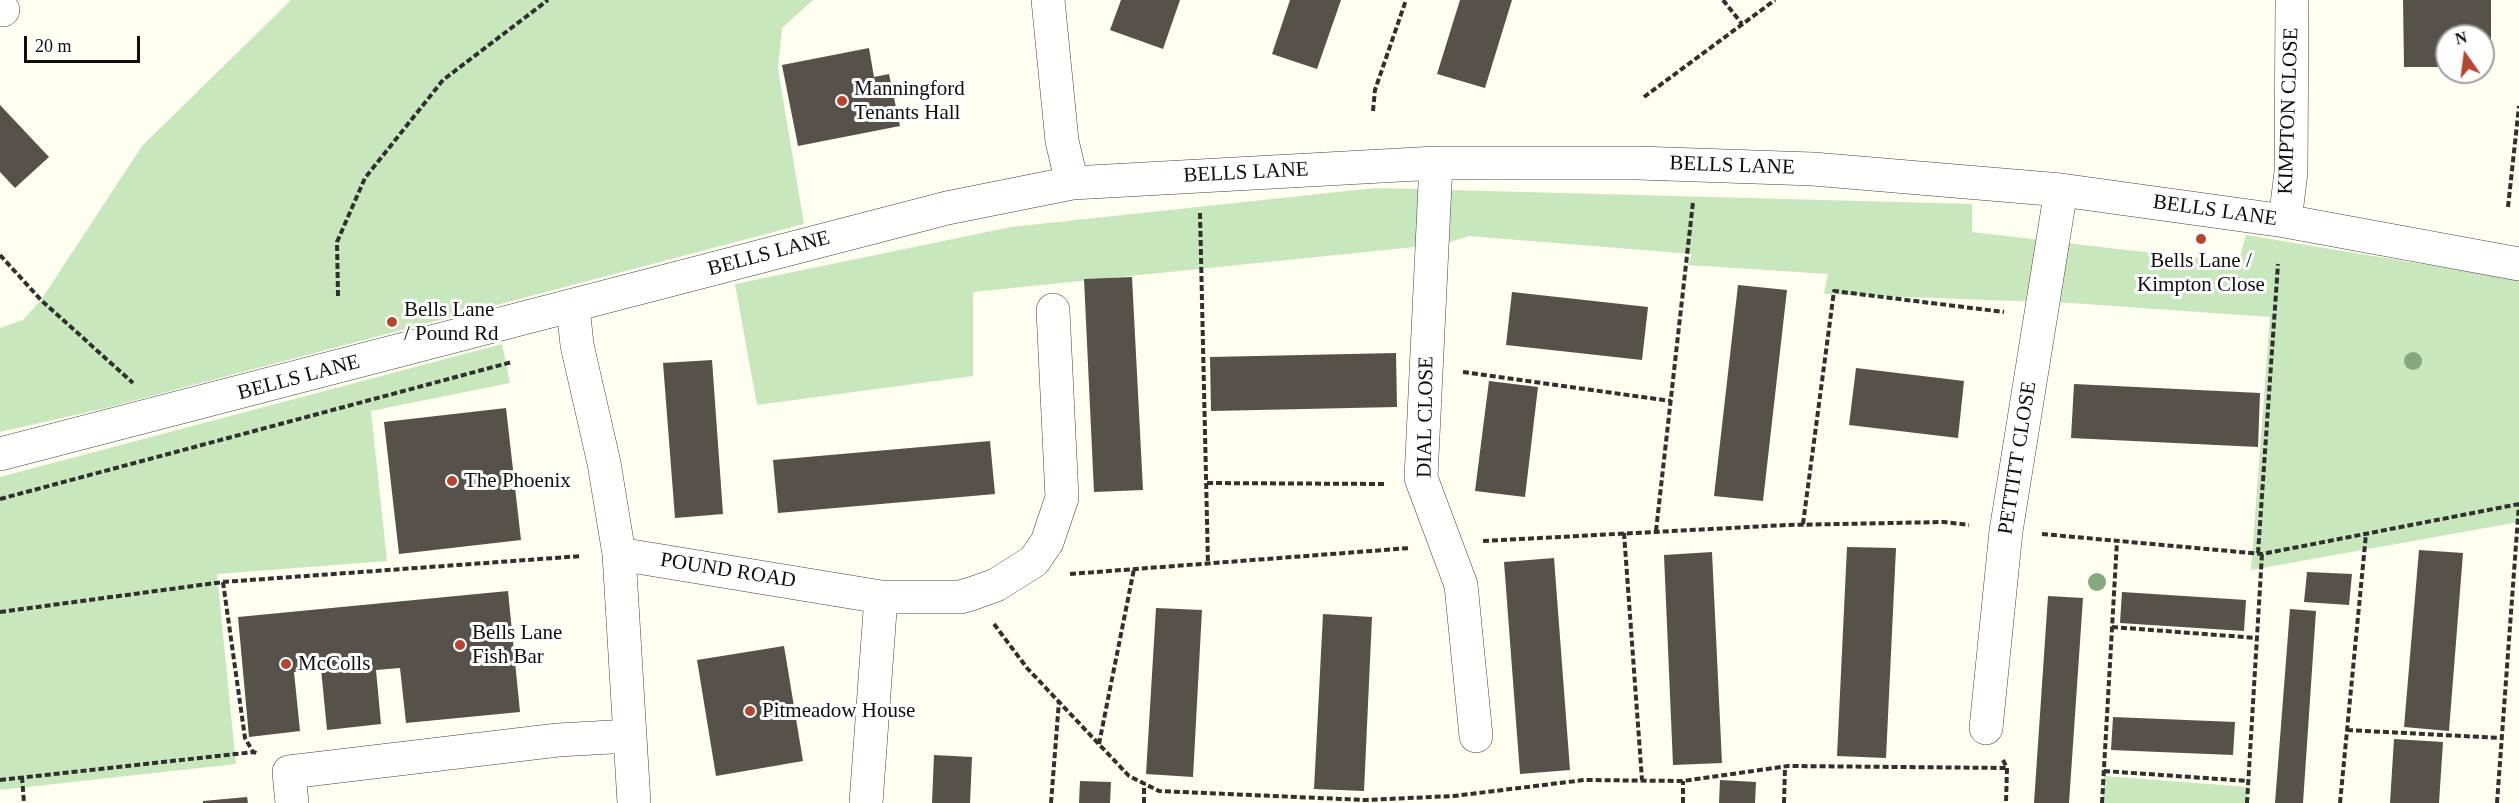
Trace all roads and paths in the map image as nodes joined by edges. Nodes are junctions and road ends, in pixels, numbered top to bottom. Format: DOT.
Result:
graph roads {
  1 [pos="548,0"];
  2 [pos="1048,0"];
  3 [pos="1406,0"];
  4 [pos="1723,0"];
  5 [pos="1774,0"];
  6 [pos="2292,0"];
  7 [pos="1742,24"];
  8 [pos="1644,97"];
  9 [pos="2519,106"];
  10 [pos="1373,111"];
  11 [pos="1436,163"];
  12 [pos="1696,165"];
  13 [pos="1197,176"];
  14 [pos="1072,183"];
  15 [pos="2061,190"];
  16 [pos="2508,207"];
  17 [pos="2285,221"];
  18 [pos="0,255"];
  19 [pos="2278,264"];
  20 [pos="2519,264"];
  21 [pos="338,296"];
  22 [pos="573,306"];
  23 [pos="1053,310"];
  24 [pos="2040,316"];
  25 [pos="520,360"];
  26 [pos="1426,368"];
  27 [pos="1671,401"];
  28 [pos="166,412"];
  29 [pos="0,454"];
  30 [pos="1421,478"];
  31 [pos="1207,483"];
  32 [pos="0,498"];
  33 [pos="2519,504"];
  34 [pos="1803,525"];
  35 [pos="1656,531"];
  36 [pos="2006,531"];
  37 [pos="1624,533"];
  38 [pos="2366,534"];
  39 [pos="2117,541"];
  40 [pos="1446,545"];
  41 [pos="2260,553"];
  42 [pos="619,554"];
  43 [pos="1208,564"];
  44 [pos="1134,569"];
  45 [pos="1017,571"];
  46 [pos="224,582"];
  47 [pos="881,597"];
  48 [pos="0,612"];
  49 [pos="2112,627"];
  50 [pos="2257,638"];
  51 [pos="1059,700"];
  52 [pos="1986,728"];
  53 [pos="2347,730"];
  54 [pos="629,736"];
  55 [pos="1476,736"];
  56 [pos="2501,738"];
  57 [pos="1099,744"];
  58 [pos="254,752"];
  59 [pos="255,762"];
  60 [pos="1785,766"];
  61 [pos="2104,771"];
  62 [pos="22,777"];
  63 [pos="0,780"];
  64 [pos="1642,780"];
  65 [pos="1683,781"];
  66 [pos="2248,781"];
  67 [pos="1144,784"];
  68 [pos="290,787"];
  69 [pos="24,803"];
  70 [pos="634,803"];
  71 [pos="866,803"];
  72 [pos="1051,803"];
  73 [pos="1144,803"];
  74 [pos="1683,803"];
  75 [pos="1784,803"];
  76 [pos="2006,803"];
  77 [pos="2102,803"];
  78 [pos="2247,803"];
  79 [pos="2340,803"];
  80 [pos="2497,803"];
  1 -- 21 [label="path"];
  2 -- 14 [label="street"];
  3 -- 10 [label="path"];
  4 -- 7 [label="path"];
  5 -- 7 [label="path"];
  6 -- 17 [label="street, KIMPTON CLOSE"];
  7 -- 8 [label="path"];
  9 -- 16 [label="path"];
  11 -- 12 [label="street, BELLS LANE"];
  11 -- 13 [label="street, BELLS LANE"];
  11 -- 26 [label="street, DIAL CLOSE"];
  12 -- 15 [label="street, BELLS LANE"];
  12 -- 27 [label="path"];
  13 -- 14 [label="street, BELLS LANE"];
  13 -- 31 [label="path"];
  14 -- 22 [label="street, BELLS LANE"];
  15 -- 17 [label="street, BELLS LANE"];
  15 -- 24 [label="street, PETTITT CLOSE"];
  17 -- 20 [label="street, BELLS LANE"];
  18 -- 28 [label="path"];
  19 -- 41 [label="path"];
  22 -- 28 [label="street, BELLS LANE"];
  22 -- 42 [label="street"];
  23 -- 45 [label="street, POUND ROAD"];
  24 -- 34 [label="path"];
  24 -- 36 [label="street, PETTITT CLOSE"];
  25 -- 32 [label="path"];
  26 -- 27 [label="path"];
  26 -- 30 [label="street, DIAL CLOSE"];
  27 -- 35 [label="path"];
  28 -- 29 [label="street, BELLS LANE"];
  30 -- 31 [label="path"];
  30 -- 40 [label="street, DIAL CLOSE"];
  31 -- 43 [label="path"];
  33 -- 38 [label="path"];
  33 -- 56 [label="path"];
  34 -- 35 [label="path"];
  34 -- 36 [label="path"];
  35 -- 37 [label="path"];
  36 -- 39 [label="path"];
  36 -- 52 [label="street, PETTITT CLOSE"];
  37 -- 40 [label="path"];
  37 -- 64 [label="path"];
  38 -- 41 [label="path"];
  38 -- 53 [label="path"];
  39 -- 41 [label="path"];
  39 -- 49 [label="path"];
  40 -- 43 [label="path"];
  40 -- 55 [label="street, DIAL CLOSE"];
  41 -- 50 [label="path"];
  42 -- 46 [label="path"];
  42 -- 47 [label="street, POUND ROAD"];
  42 -- 54 [label="street"];
  43 -- 44 [label="path"];
  44 -- 45 [label="path"];
  44 -- 57 [label="path"];
  45 -- 47 [label="street, POUND ROAD"];
  46 -- 48 [label="path"];
  46 -- 58 [label="path"];
  47 -- 71 [label="street"];
  49 -- 50 [label="path"];
  49 -- 61 [label="path"];
  50 -- 66 [label="path"];
  51 -- 72 [label="path"];
  52 -- 76 [label="path"];
  53 -- 56 [label="path"];
  53 -- 79 [label="path"];
  54 -- 68 [label="street"];
  54 -- 70 [label="street"];
  56 -- 80 [label="path"];
  58 -- 59 [label="path"];
  58 -- 62 [label="path"];
  58 -- 68 [label="path"];
  60 -- 75 [label="path"];
  61 -- 66 [label="path"];
  61 -- 77 [label="path"];
  62 -- 63 [label="path"];
  62 -- 69 [label="path"];
  65 -- 74 [label="path"];
  66 -- 78 [label="path"];
  67 -- 73 [label="path"];
}
